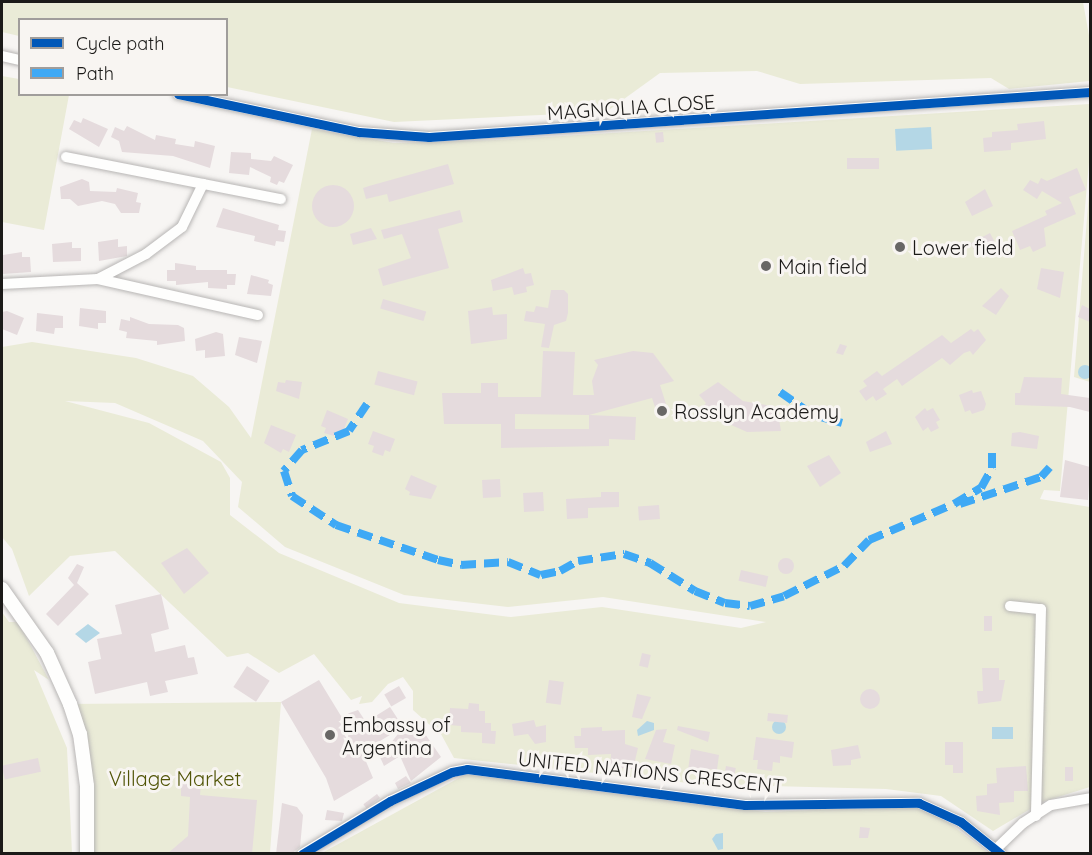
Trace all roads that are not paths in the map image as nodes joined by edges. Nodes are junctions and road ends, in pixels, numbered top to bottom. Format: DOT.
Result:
graph roads {
  1 [pos="2,56"];
  2 [pos="18,60"];
  3 [pos="1090,92"];
  4 [pos="188,96"];
  5 [pos="66,156"];
  6 [pos="203,184"];
  7 [pos="281,199"];
  8 [pos="98,279"];
  9 [pos="2,284"];
  10 [pos="258,315"];
  11 [pos="2,589"];
  12 [pos="1011,606"];
  13 [pos="1090,798"];
  14 [pos="1036,816"];
  15 [pos="999,851"];
  16 [pos="87,854"];
  17 [pos="302,854"];
  1 -- 2 [label="street"];
  3 -- 4 [label="street, MAGNOLIA CLOSE"];
  5 -- 6 [label="street"];
  6 -- 7 [label="street"];
  6 -- 8 [label="street"];
  8 -- 9 [label="street"];
  8 -- 10 [label="street"];
  11 -- 16 [label="main road"];
  12 -- 14 [label="street"];
  13 -- 14 [label="street"];
  14 -- 15 [label="street"];
  15 -- 17 [label="street, UNITED NATIONS CRESCENT"];
}
